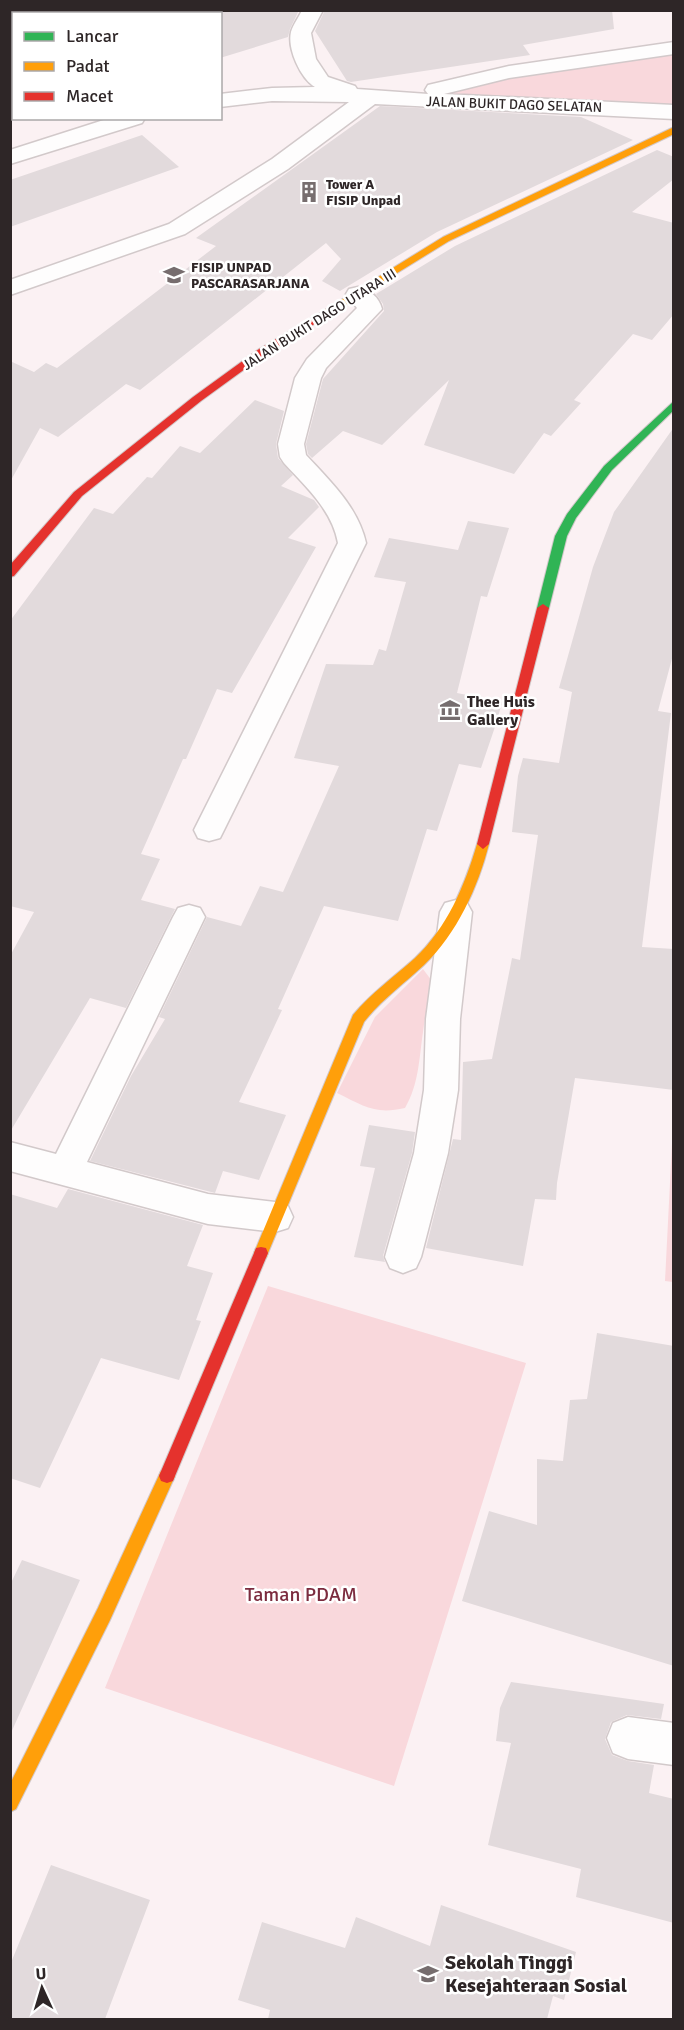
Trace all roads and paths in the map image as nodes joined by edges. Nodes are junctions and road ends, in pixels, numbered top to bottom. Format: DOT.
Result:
graph roads {
  1 [pos="313,10"];
  2 [pos="674,48"];
  3 [pos="362,95"];
  4 [pos="402,99"];
  5 [pos="222,101"];
  6 [pos="674,112"];
  7 [pos="128,120"];
  8 [pos="674,130"];
  9 [pos="10,157"];
  10 [pos="10,288"];
  11 [pos="358,294"];
  12 [pos="672,409"];
  13 [pos="10,573"];
  14 [pos="209,830"];
  15 [pos="456,912"];
  16 [pos="189,917"];
  17 [pos="13,1162"];
  18 [pos="65,1171"];
  19 [pos="274,1217"];
  20 [pos="403,1257"];
  21 [pos="628,1738"];
  22 [pos="674,1744"];
  23 [pos="10,1803"];
  1 -- 3 [label="street"];
  2 -- 4 [label="street"];
  3 -- 4 [label="street, JALAN BUKIT DAGO SELATAN"];
  3 -- 5 [label="street"];
  3 -- 10 [label="street"];
  4 -- 6 [label="street, JALAN BUKIT DAGO SELATAN"];
  7 -- 9 [label="street"];
  8 -- 11 [label="street, JALAN BUKIT DAGO UTARA III"];
  11 -- 13 [label="street, JALAN BUKIT DAGO UTARA III"];
  11 -- 14 [label="street"];
  12 -- 15 [label="street"];
  15 -- 19 [label="street"];
  15 -- 20 [label="street"];
  16 -- 18 [label="street"];
  17 -- 18 [label="street"];
  18 -- 19 [label="street"];
  19 -- 23 [label="street"];
  21 -- 22 [label="street"];
}
